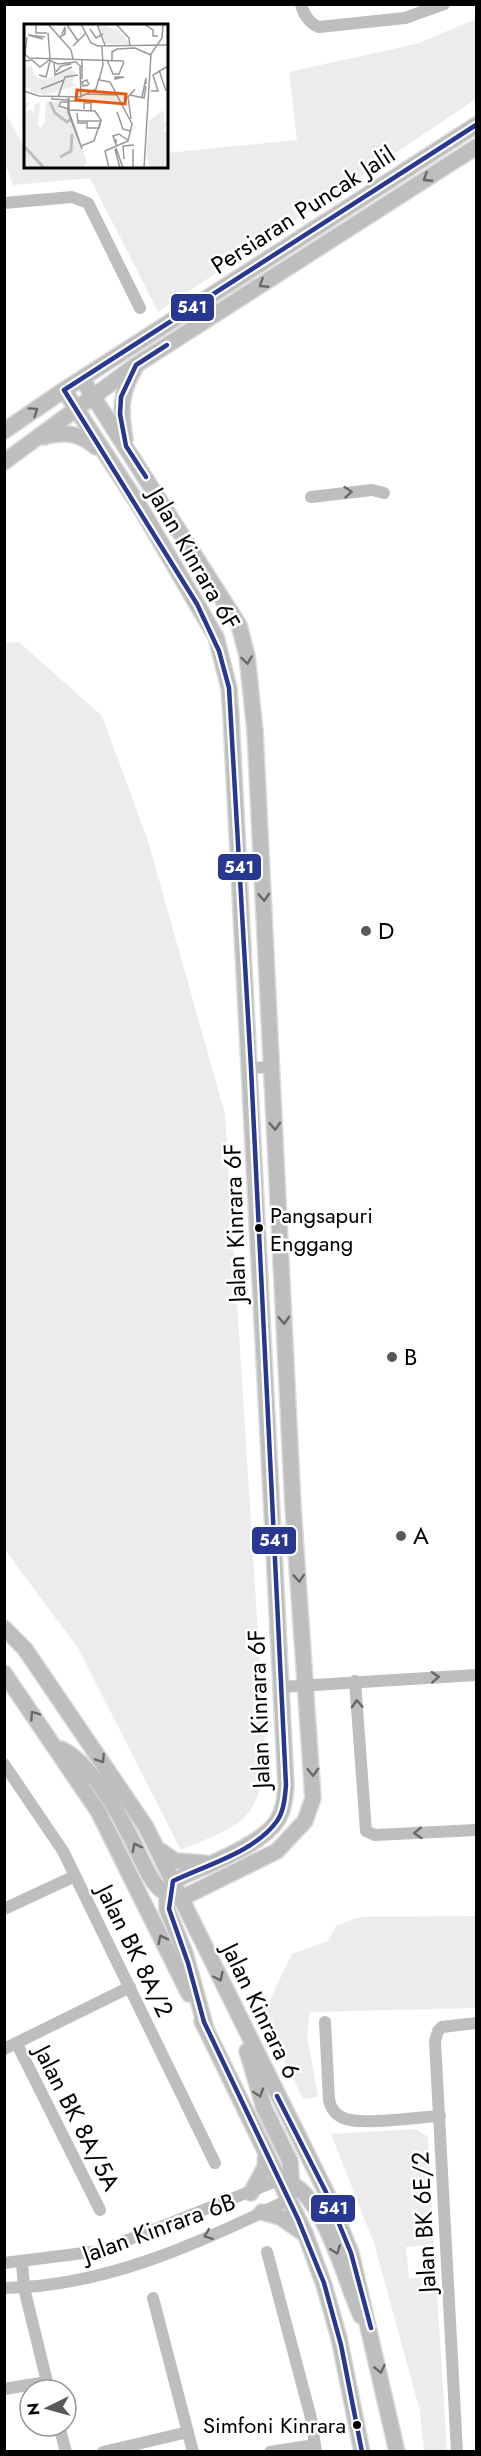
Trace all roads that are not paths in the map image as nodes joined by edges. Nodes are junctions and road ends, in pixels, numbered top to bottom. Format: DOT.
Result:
graph roads {
  1 [pos="301,4"];
  2 [pos="444,4"];
  3 [pos="477,125"];
  4 [pos="477,147"];
  5 [pos="4,203"];
  6 [pos="140,308"];
  7 [pos="136,365"];
  8 [pos="82,379"];
  9 [pos="64,390"];
  10 [pos="92,396"];
  11 [pos="75,409"];
  12 [pos="4,431"];
  13 [pos="36,440"];
  14 [pos="126,446"];
  15 [pos="106,455"];
  16 [pos="4,462"];
  17 [pos="384,493"];
  18 [pos="311,497"];
  19 [pos="261,847"];
  20 [pos="237,849"];
  21 [pos="273,1067"];
  22 [pos="251,1068"];
  23 [pos="287,1375"];
  24 [pos="264,1376"];
  25 [pos="4,1628"];
  26 [pos="4,1673"];
  27 [pos="477,1675"];
  28 [pos="355,1681"];
  29 [pos="307,1684"];
  30 [pos="281,1687"];
  31 [pos="56,1746"];
  32 [pos="4,1764"];
  33 [pos="477,1830"];
  34 [pos="156,1847"];
  35 [pos="208,1863"];
  36 [pos="75,1876"];
  37 [pos="217,1881"];
  38 [pos="174,1891"];
  39 [pos="4,1909"];
  40 [pos="194,1924"];
  41 [pos="130,1987"];
  42 [pos="237,2016"];
  43 [pos="325,2022"];
  44 [pos="477,2023"];
  45 [pos="207,2029"];
  46 [pos="16,2044"];
  47 [pos="4,2049"];
  48 [pos="440,2116"];
  49 [pos="266,2151"];
  50 [pos="215,2163"];
  51 [pos="287,2188"];
  52 [pos="250,2193"];
  53 [pos="100,2210"];
  54 [pos="262,2212"];
  55 [pos="305,2234"];
  56 [pos="267,2252"];
  57 [pos="4,2263"];
  58 [pos="22,2263"];
  59 [pos="4,2288"];
  60 [pos="24,2288"];
  61 [pos="153,2298"];
  62 [pos="375,2346"];
  63 [pos="46,2378"];
  64 [pos="188,2432"];
  65 [pos="316,2448"];
  66 [pos="103,2451"];
  67 [pos="193,2451"];
  68 [pos="270,2451"];
  69 [pos="362,2451"];
  70 [pos="397,2451"];
  71 [pos="457,2451"];
  1 -- 2 [label="street"];
  3 -- 8 [label="main road, Persiaran Puncak Jalil"];
  4 -- 7 [label="main road, Persiaran Puncak Jalil, one-way"];
  5 -- 6 [label="street"];
  7 -- 10 [label="main road, Persiaran Puncak Jalil"];
  7 -- 14 [label="main road"];
  8 -- 9 [label="main road, Persiaran Puncak Jalil"];
  8 -- 10 [label="main road, Jalan Kinrara 6F"];
  9 -- 11 [label="main road, Jalan Kinrara 6F"];
  12 -- 9 [label="main road, Persiaran Puncak Jalil, one-way"];
  10 -- 11 [label="main road, Persiaran Puncak Jalil"];
  10 -- 14 [label="main road, Jalan Kinrara 6F"];
  11 -- 13 [label="main road, Persiaran Puncak Jalil"];
  11 -- 15 [label="main road, Jalan Kinrara 6F"];
  13 -- 15 [label="main road"];
  13 -- 16 [label="main road, Persiaran Puncak Jalil"];
  14 -- 19 [label="main road, Jalan Kinrara 6F, one-way"];
  15 -- 20 [label="main road, Jalan Kinrara 6F"];
  18 -- 17 [label="street, one-way"];
  19 -- 20 [label="main road"];
  19 -- 21 [label="main road, Jalan Kinrara 6F, one-way"];
  20 -- 22 [label="main road, Jalan Kinrara 6F"];
  21 -- 22 [label="street"];
  21 -- 23 [label="main road, Jalan Kinrara 6F, one-way"];
  22 -- 24 [label="main road, Jalan Kinrara 6F"];
  23 -- 24 [label="main road"];
  23 -- 29 [label="main road, Jalan Kinrara 6F, one-way"];
  24 -- 30 [label="main road, Jalan Kinrara 6F"];
  25 -- 34 [label="main road, Jalan Kinrara 6, one-way"];
  31 -- 26 [label="main road, one-way"];
  28 -- 27 [label="street, one-way"];
  28 -- 29 [label="street"];
  33 -- 28 [label="street, one-way"];
  29 -- 30 [label="street"];
  29 -- 37 [label="main road, Jalan Kinrara 6F, one-way"];
  30 -- 35 [label="main road, Jalan Kinrara 6F"];
  38 -- 31 [label="main road, one-way"];
  45 -- 31 [label="main road, one-way"];
  32 -- 36 [label="street, Jalan BK 8A/2"];
  34 -- 35 [label="main road"];
  34 -- 38 [label="main road, Jalan Kinrara 6"];
  35 -- 38 [label="main road, Jalan Kinrara 6F"];
  36 -- 39 [label="street"];
  36 -- 41 [label="street, Jalan BK 8A/2"];
  37 -- 38 [label="main road, Jalan Kinrara 6F"];
  37 -- 40 [label="main road"];
  38 -- 40 [label="main road, Jalan Kinrara 6"];
  38 -- 45 [label="main road"];
  40 -- 42 [label="main road, Jalan Kinrara 6, one-way"];
  41 -- 46 [label="street"];
  41 -- 50 [label="street, Jalan BK 8A/2"];
  42 -- 51 [label="main road, one-way"];
  42 -- 62 [label="main road, Jalan Kinrara 6"];
  43 -- 48 [label="street"];
  44 -- 48 [label="street, Jalan BK 6E/2"];
  45 -- 49 [label="main road"];
  46 -- 47 [label="street"];
  46 -- 53 [label="street, Jalan BK 8A/5A"];
  48 -- 71 [label="street, Jalan BK 6E/2"];
  49 -- 51 [label="main road"];
  49 -- 52 [label="main road"];
  51 -- 52 [label="street, Jalan Kinrara 6B"];
  51 -- 54 [label="street, Jalan Kinrara 6B"];
  51 -- 55 [label="main road"];
  51 -- 62 [label="main road, one-way"];
  52 -- 58 [label="street, Jalan Kinrara 6B"];
  54 -- 55 [label="main road"];
  54 -- 60 [label="street, Jalan Kinrara 6B, one-way"];
  55 -- 69 [label="main road"];
  56 -- 65 [label="street"];
  57 -- 58 [label="street, Jalan Kinrara 6B"];
  58 -- 60 [label="street"];
  59 -- 60 [label="street, Jalan Kinrara 6B"];
  60 -- 63 [label="street"];
  61 -- 64 [label="street"];
  62 -- 70 [label="main road, Jalan Kinrara 6, one-way"];
  64 -- 66 [label="street"];
  64 -- 67 [label="street"];
  65 -- 68 [label="street"];
}
